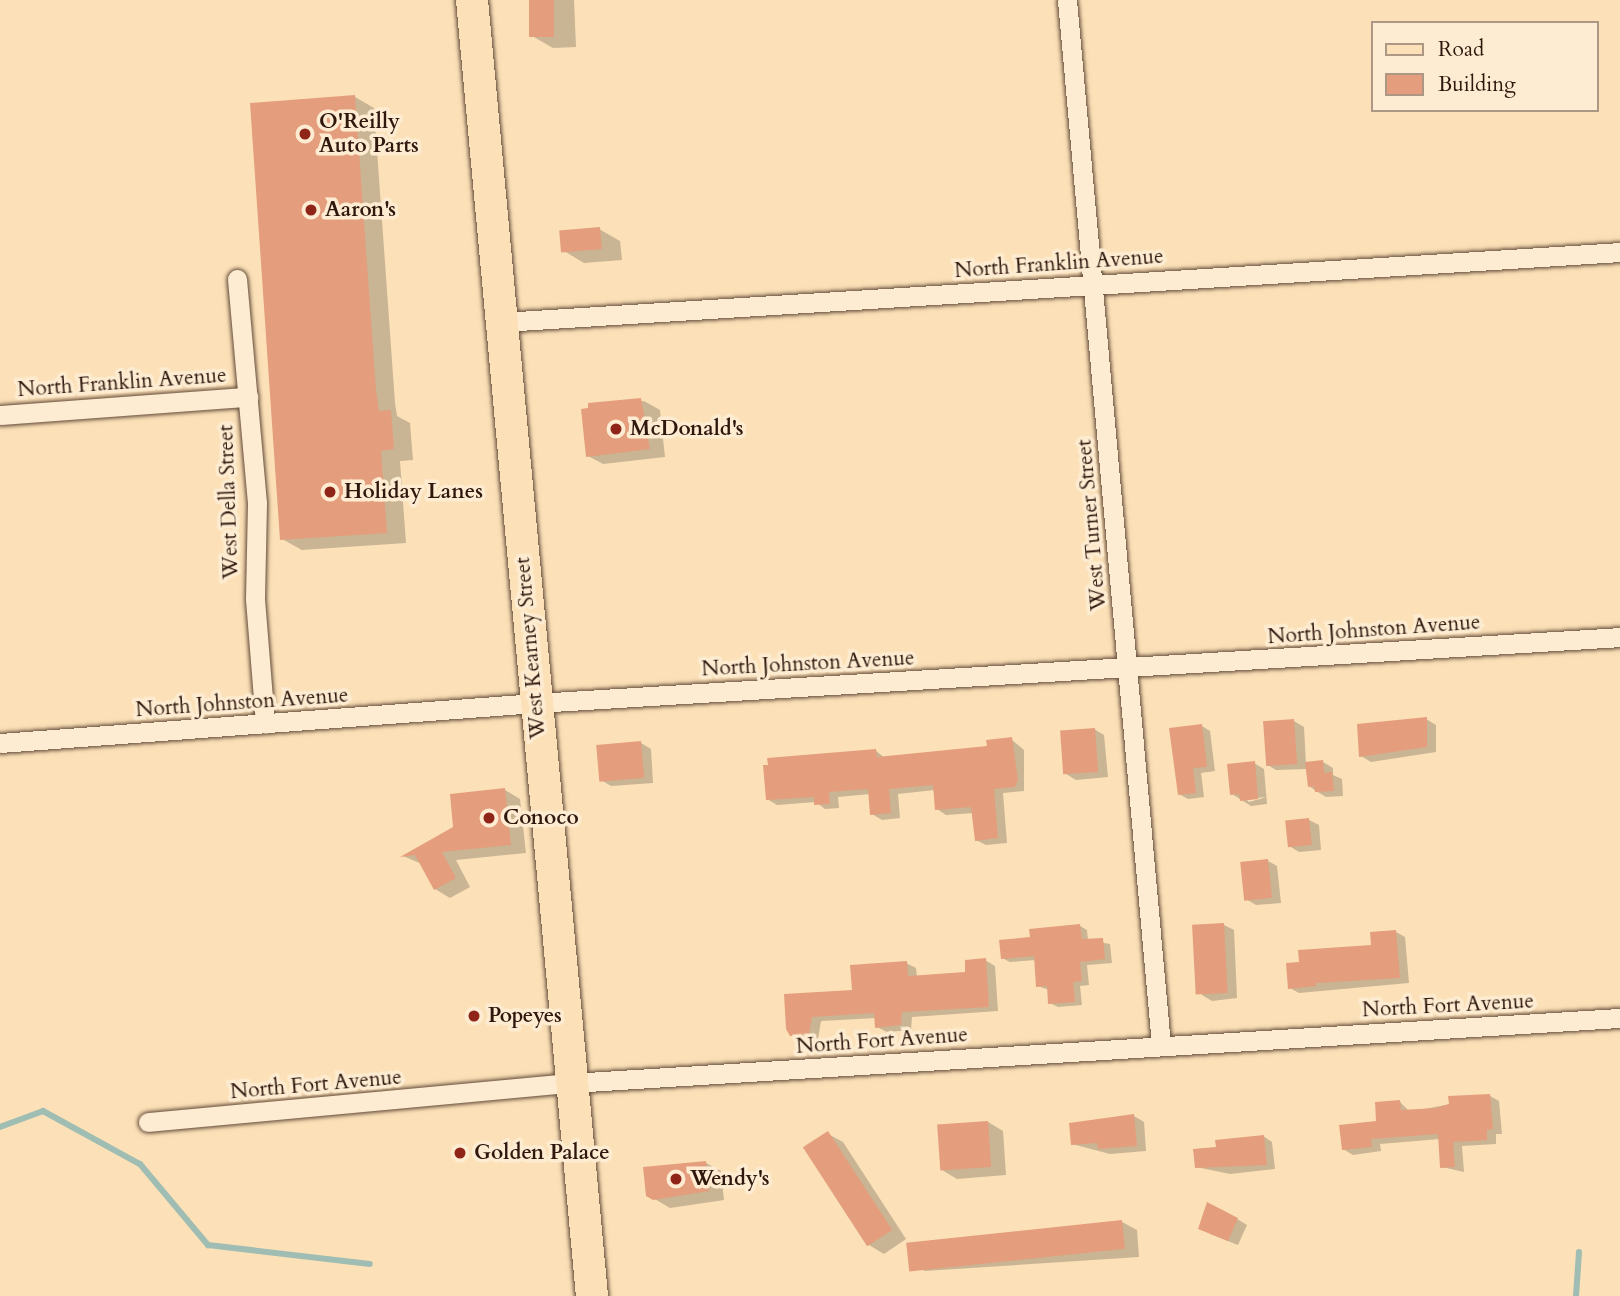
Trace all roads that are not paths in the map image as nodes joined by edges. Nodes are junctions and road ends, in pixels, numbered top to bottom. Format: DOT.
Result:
graph roads {
  1 [pos="472,0"];
  2 [pos="1067,0"];
  3 [pos="1620,251"];
  4 [pos="237,279"];
  5 [pos="1093,284"];
  6 [pos="502,322"];
  7 [pos="248,397"];
  8 [pos="0,415"];
  9 [pos="1620,637"];
  10 [pos="1128,668"];
  11 [pos="537,703"];
  12 [pos="265,724"];
  13 [pos="0,743"];
  14 [pos="1620,1018"];
  15 [pos="1161,1045"];
  16 [pos="571,1083"];
  17 [pos="148,1122"];
  18 [pos="592,1296"];
  1 -- 6 [label="main road, West Kearney Street"];
  2 -- 5 [label="street, West Turner Street"];
  3 -- 5 [label="street, North Franklin Avenue"];
  4 -- 7 [label="street, West Della Street"];
  5 -- 6 [label="street, North Franklin Avenue"];
  5 -- 10 [label="street, West Turner Street"];
  6 -- 11 [label="main road, West Kearney Street"];
  7 -- 8 [label="street, North Franklin Avenue"];
  7 -- 12 [label="street, West Della Street"];
  9 -- 10 [label="street, North Johnston Avenue"];
  10 -- 11 [label="street, North Johnston Avenue"];
  10 -- 15 [label="street, West Turner Street"];
  11 -- 12 [label="street, North Johnston Avenue"];
  11 -- 16 [label="main road, West Kearney Street"];
  12 -- 13 [label="street, North Johnston Avenue"];
  14 -- 15 [label="street, North Fort Avenue"];
  15 -- 16 [label="street, North Fort Avenue"];
  16 -- 17 [label="street, North Fort Avenue"];
  16 -- 18 [label="main road, West Kearney Street"];
}
